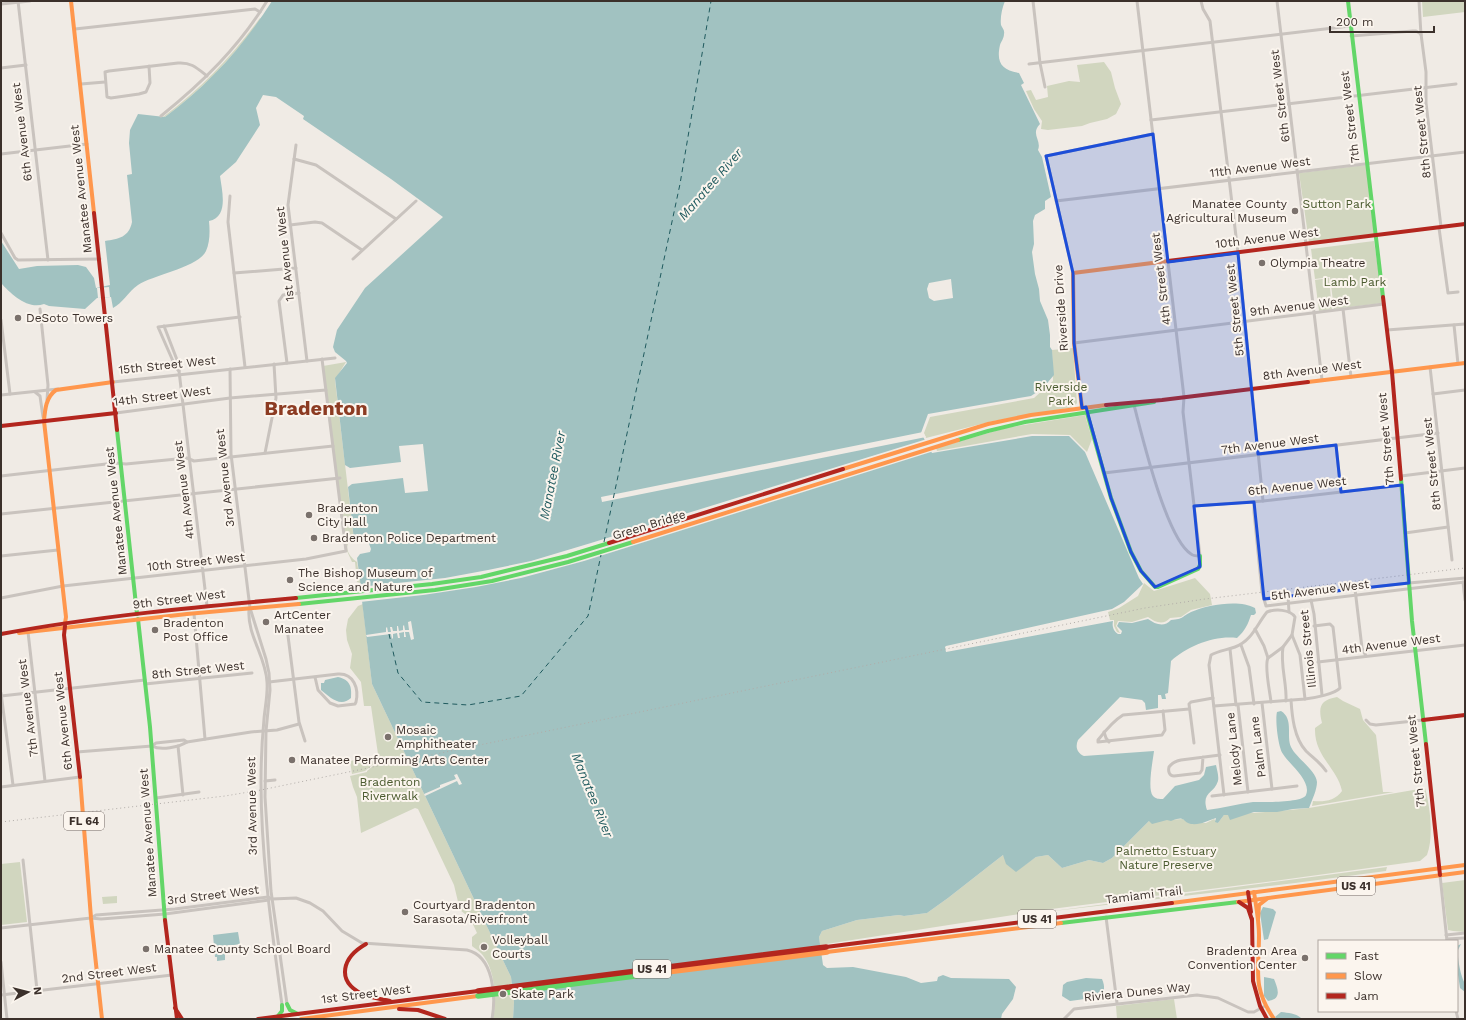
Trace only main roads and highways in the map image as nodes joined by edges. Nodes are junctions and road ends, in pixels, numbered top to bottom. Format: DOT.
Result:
graph roads {
  1 [pos="71,1"];
  2 [pos="1348,1"];
  3 [pos="1465,224"];
  4 [pos="1376,236"];
  5 [pos="1072,274"];
  6 [pos="1465,363"];
  7 [pos="1392,372"];
  8 [pos="113,382"];
  9 [pos="47,402"];
  10 [pos="1117,403"];
  11 [pos="1133,404"];
  12 [pos="1082,408"];
  13 [pos="116,413"];
  14 [pos="1086,413"];
  15 [pos="44,421"];
  16 [pos="1026,422"];
  17 [pos="1,426"];
  18 [pos="938,443"];
  19 [pos="1200,556"];
  20 [pos="359,595"];
  21 [pos="249,605"];
  22 [pos="207,606"];
  23 [pos="170,614"];
  24 [pos="187,614"];
  25 [pos="138,617"];
  26 [pos="65,626"];
  27 [pos="2,634"];
  28 [pos="1465,715"];
  29 [pos="1423,720"];
  30 [pos="1465,865"];
  31 [pos="1439,868"];
  32 [pos="1465,872"];
  33 [pos="1440,875"];
  34 [pos="1251,892"];
  35 [pos="1272,896"];
  36 [pos="1252,899"];
  37 [pos="1234,901"];
  38 [pos="1255,919"];
  39 [pos="366,944"];
  40 [pos="826,950"];
  41 [pos="478,994"];
  42 [pos="396,1002"];
  43 [pos="1262,1007"];
  44 [pos="175,1008"];
  45 [pos="380,1008"];
  46 [pos="278,1016"];
  47 [pos="299,1017"];
  48 [pos="102,1019"];
  49 [pos="177,1019"];
  50 [pos="182,1019"];
  51 [pos="258,1019"];
  52 [pos="445,1019"];
  53 [pos="1267,1019"];
  54 [pos="1274,1019"];
  1 -- 8 [label="main road, Manatee Avenue West"];
  2 -- 4 [label="main road, 7th Street West"];
  3 -- 4 [label="main road, 10th Avenue West"];
  4 -- 5 [label="main road, 10th Avenue West"];
  4 -- 7 [label="main road, 7th Street West"];
  5 -- 12 [label="main road, Riverside Drive"];
  6 -- 7 [label="main road, 8th Avenue West"];
  7 -- 11 [label="main road, 8th Avenue West"];
  7 -- 29 [label="main road, 7th Street West"];
  8 -- 9 [label="main road, 15th Street West"];
  8 -- 13 [label="main road, Manatee Avenue West"];
  9 -- 15 [label="main road, 6th Avenue West / FL 64"];
  10 -- 11 [label="main road, 8th Avenue West"];
  10 -- 12 [label="main road, 8th Avenue West"];
  10 -- 14 [label="main road"];
  11 -- 14 [label="main road, 8th Avenue West"];
  12 -- 16 [label="main road"];
  12 -- 18 [label="main road, 8th Avenue West"];
  13 -- 15 [label="main road, 14th Street West"];
  13 -- 25 [label="main road, Manatee Avenue West"];
  14 -- 16 [label="main road, 8th Avenue West"];
  14 -- 19 [label="main road"];
  15 -- 17 [label="main road, 14th Street West"];
  15 -- 26 [label="main road, 6th Avenue West / FL 64"];
  16 -- 18 [label="main road, 8th Avenue West"];
  18 -- 20 [label="main road, Green Bridge"];
  20 -- 21 [label="main road, 9th Street West"];
  21 -- 22 [label="main road, 9th Street West"];
  21 -- 24 [label="main road, 9th Street West"];
  22 -- 23 [label="main road, 9th Street West"];
  22 -- 24 [label="main road"];
  23 -- 24 [label="main road, 9th Street West"];
  23 -- 25 [label="main road, 9th Street West"];
  25 -- 26 [label="main road, 9th Street West"];
  25 -- 44 [label="main road, Manatee Avenue West"];
  26 -- 27 [label="main road, 9th Street West"];
  26 -- 27 [label="main road, 9th Street West"];
  26 -- 48 [label="main road, 6th Avenue West / FL 64"];
  28 -- 29 [label="main road"];
  29 -- 31 [label="main road, 7th Street West"];
  30 -- 31 [label="main road, Tamiami Trail / US 41"];
  31 -- 33 [label="main road, 7th Street West"];
  31 -- 34 [label="main road, Tamiami Trail / US 41"];
  32 -- 33 [label="main road, Tamiami Trail / US 41"];
  33 -- 35 [label="main road, Tamiami Trail / US 41"];
  34 -- 36 [label="main road"];
  34 -- 40 [label="main road, Tamiami Trail / US 41"];
  35 -- 36 [label="main road, Tamiami Trail / US 41"];
  35 -- 38 [label="main road"];
  36 -- 37 [label="main road, Tamiami Trail / US 41"];
  36 -- 38 [label="main road"];
  37 -- 38 [label="main road"];
  37 -- 40 [label="main road, Tamiami Trail / US 41"];
  38 -- 43 [label="main road"];
  39 -- 42 [label="main road"];
  40 -- 41 [label="main road, US 41, bridge"];
  41 -- 42 [label="main road, 1st Street West / US 41"];
  41 -- 45 [label="main road, US 41"];
  42 -- 47 [label="main road, 1st Street West / US 41"];
  43 -- 53 [label="main road"];
  43 -- 54 [label="main road"];
  44 -- 49 [label="main road, Manatee Avenue West"];
  44 -- 50 [label="main road"];
  45 -- 47 [label="main road, US 41"];
  45 -- 52 [label="main road"];
  46 -- 47 [label="main road, 1st Street West / US 41"];
  46 -- 47 [label="main road"];
  46 -- 51 [label="main road, 1st Street West / US 41"];
}
